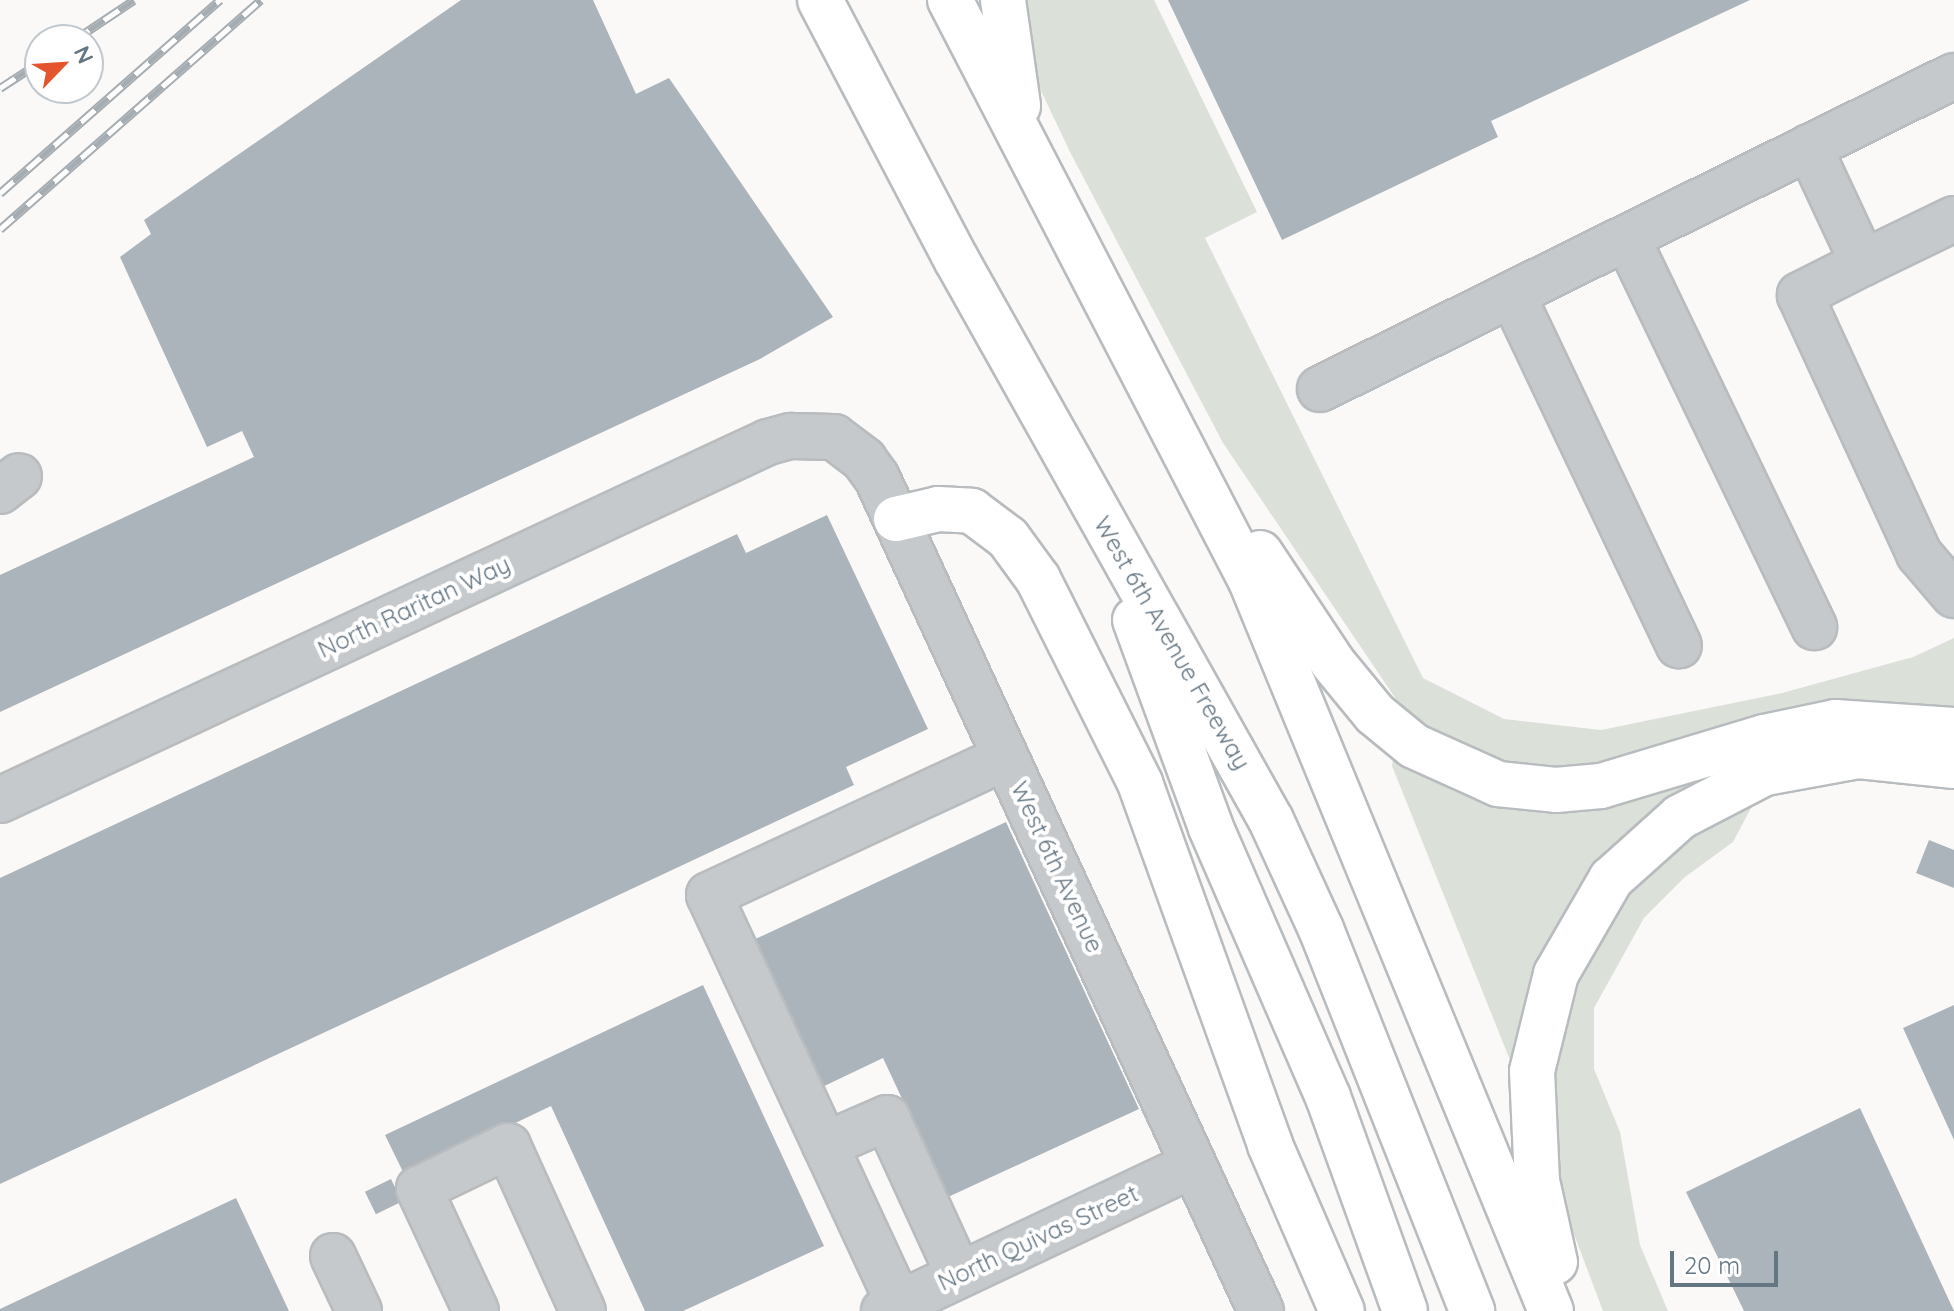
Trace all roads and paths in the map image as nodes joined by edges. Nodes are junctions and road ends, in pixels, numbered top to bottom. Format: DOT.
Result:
graph roads {
  1 [pos="820,0"];
  2 [pos="950,0"];
  3 [pos="1003,0"];
  4 [pos="1954,76"];
  5 [pos="1022,136"];
  6 [pos="1809,147"];
  7 [pos="1954,219"];
  8 [pos="1627,238"];
  9 [pos="1863,263"];
  10 [pos="1512,294"];
  11 [pos="1320,389"];
  12 [pos="1170,417"];
  13 [pos="834,437"];
  14 [pos="1081,485"];
  15 [pos="896,519"];
  16 [pos="1954,595"];
  17 [pos="1814,627"];
  18 [pos="1679,645"];
  19 [pos="1954,730"];
  20 [pos="1006,757"];
  21 [pos="1954,766"];
  22 [pos="0,800"];
  23 [pos="825,1145"];
  24 [pos="1193,1165"];
  25 [pos="333,1256"];
  26 [pos="959,1275"];
  27 [pos="891,1307"];
  28 [pos="359,1311"];
  29 [pos="476,1311"];
  30 [pos="583,1311"];
  31 [pos="1261,1311"];
  32 [pos="1342,1311"];
  33 [pos="1405,1311"];
  34 [pos="1472,1311"];
  35 [pos="1551,1311"];
  36 [pos="1568,1311"];
  1 -- 14 [label="highway, West 6th Avenue Freeway"];
  2 -- 5 [label="highway"];
  3 -- 5 [label="highway"];
  4 -- 6 [label="street"];
  5 -- 12 [label="highway"];
  6 -- 8 [label="street"];
  6 -- 9 [label="street"];
  7 -- 9 [label="street"];
  8 -- 10 [label="street"];
  8 -- 17 [label="street"];
  9 -- 16 [label="street"];
  10 -- 11 [label="street"];
  10 -- 18 [label="street"];
  12 -- 19 [label="highway"];
  12 -- 35 [label="highway"];
  13 -- 15 [label="street, West 6th Avenue"];
  13 -- 22 [label="street, North Raritan Way"];
  14 -- 33 [label="highway"];
  14 -- 34 [label="highway, West 6th Avenue Freeway"];
  15 -- 20 [label="street, West 6th Avenue"];
  15 -- 32 [label="highway"];
  20 -- 23 [label="street"];
  20 -- 24 [label="street, West 6th Avenue"];
  21 -- 36 [label="highway"];
  23 -- 26 [label="street"];
  23 -- 27 [label="street"];
  24 -- 26 [label="street, North Quivas Street"];
  24 -- 31 [label="street, West 6th Avenue"];
  25 -- 28 [label="street"];
  26 -- 27 [label="street, North Quivas Street"];
  29 -- 30 [label="street"];
}
